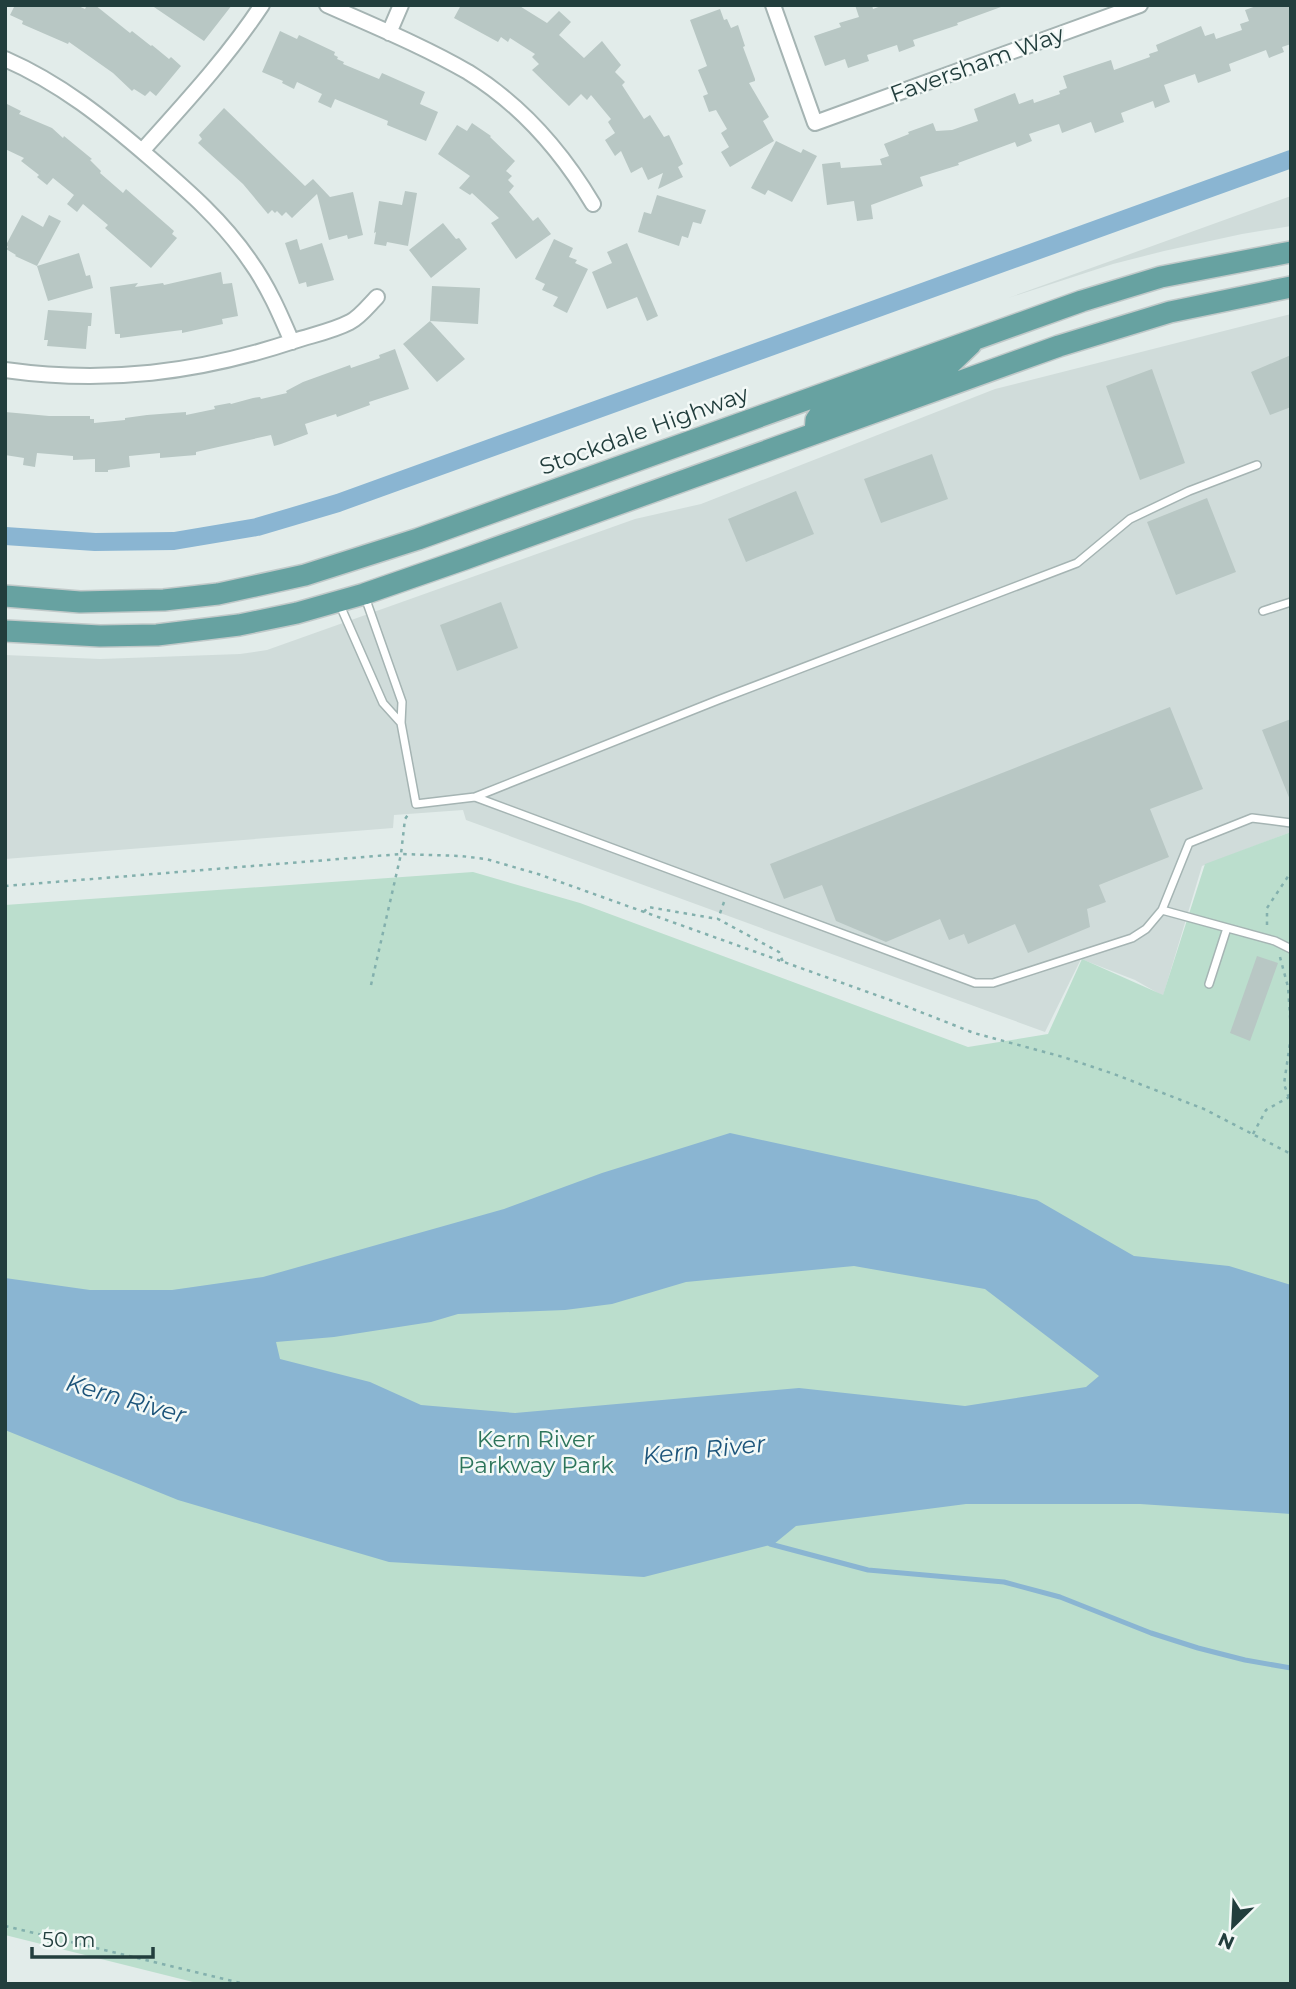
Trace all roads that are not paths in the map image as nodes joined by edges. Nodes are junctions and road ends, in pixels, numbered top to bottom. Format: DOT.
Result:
graph roads {
  1 [pos="262,5"];
  2 [pos="327,5"];
  3 [pos="401,5"];
  4 [pos="773,5"];
  5 [pos="1140,5"];
  6 [pos="389,33"];
  7 [pos="5,59"];
  8 [pos="142,151"];
  9 [pos="593,204"];
  10 [pos="1291,252"];
  11 [pos="1291,287"];
  12 [pos="377,297"];
  13 [pos="974,340"];
  14 [pos="292,342"];
  15 [pos="5,370"];
  16 [pos="814,433"];
  17 [pos="1257,465"];
  18 [pos="364,594"];
  19 [pos="5,596"];
  20 [pos="30,599"];
  21 [pos="339,602"];
  22 [pos="1291,602"];
  23 [pos="5,607"];
  24 [pos="1263,611"];
  25 [pos="5,631"];
  26 [pos="401,723"];
  27 [pos="475,797"];
  28 [pos="1291,823"];
  29 [pos="1162,910"];
  30 [pos="1227,928"];
  31 [pos="1291,949"];
  32 [pos="1209,984"];
  1 -- 8 [label="street"];
  2 -- 6 [label="street"];
  3 -- 6 [label="street"];
  4 -- 5 [label="street, Faversham Way"];
  6 -- 9 [label="street"];
  7 -- 8 [label="street"];
  8 -- 14 [label="street"];
  10 -- 13 [label="main road, Stockdale Highway"];
  11 -- 16 [label="main road"];
  12 -- 14 [label="street"];
  13 -- 16 [label="main road"];
  13 -- 20 [label="main road, Stockdale Highway"];
  14 -- 15 [label="street"];
  16 -- 18 [label="main road"];
  17 -- 27 [label="lane"];
  18 -- 21 [label="main road"];
  18 -- 26 [label="lane"];
  19 -- 20 [label="main road, Stockdale Highway"];
  20 -- 23 [label="main road"];
  21 -- 25 [label="main road"];
  21 -- 26 [label="lane"];
  22 -- 24 [label="lane"];
  26 -- 27 [label="lane"];
  27 -- 29 [label="lane"];
  28 -- 29 [label="lane"];
  29 -- 30 [label="lane"];
  30 -- 31 [label="lane"];
  30 -- 32 [label="lane"];
}
